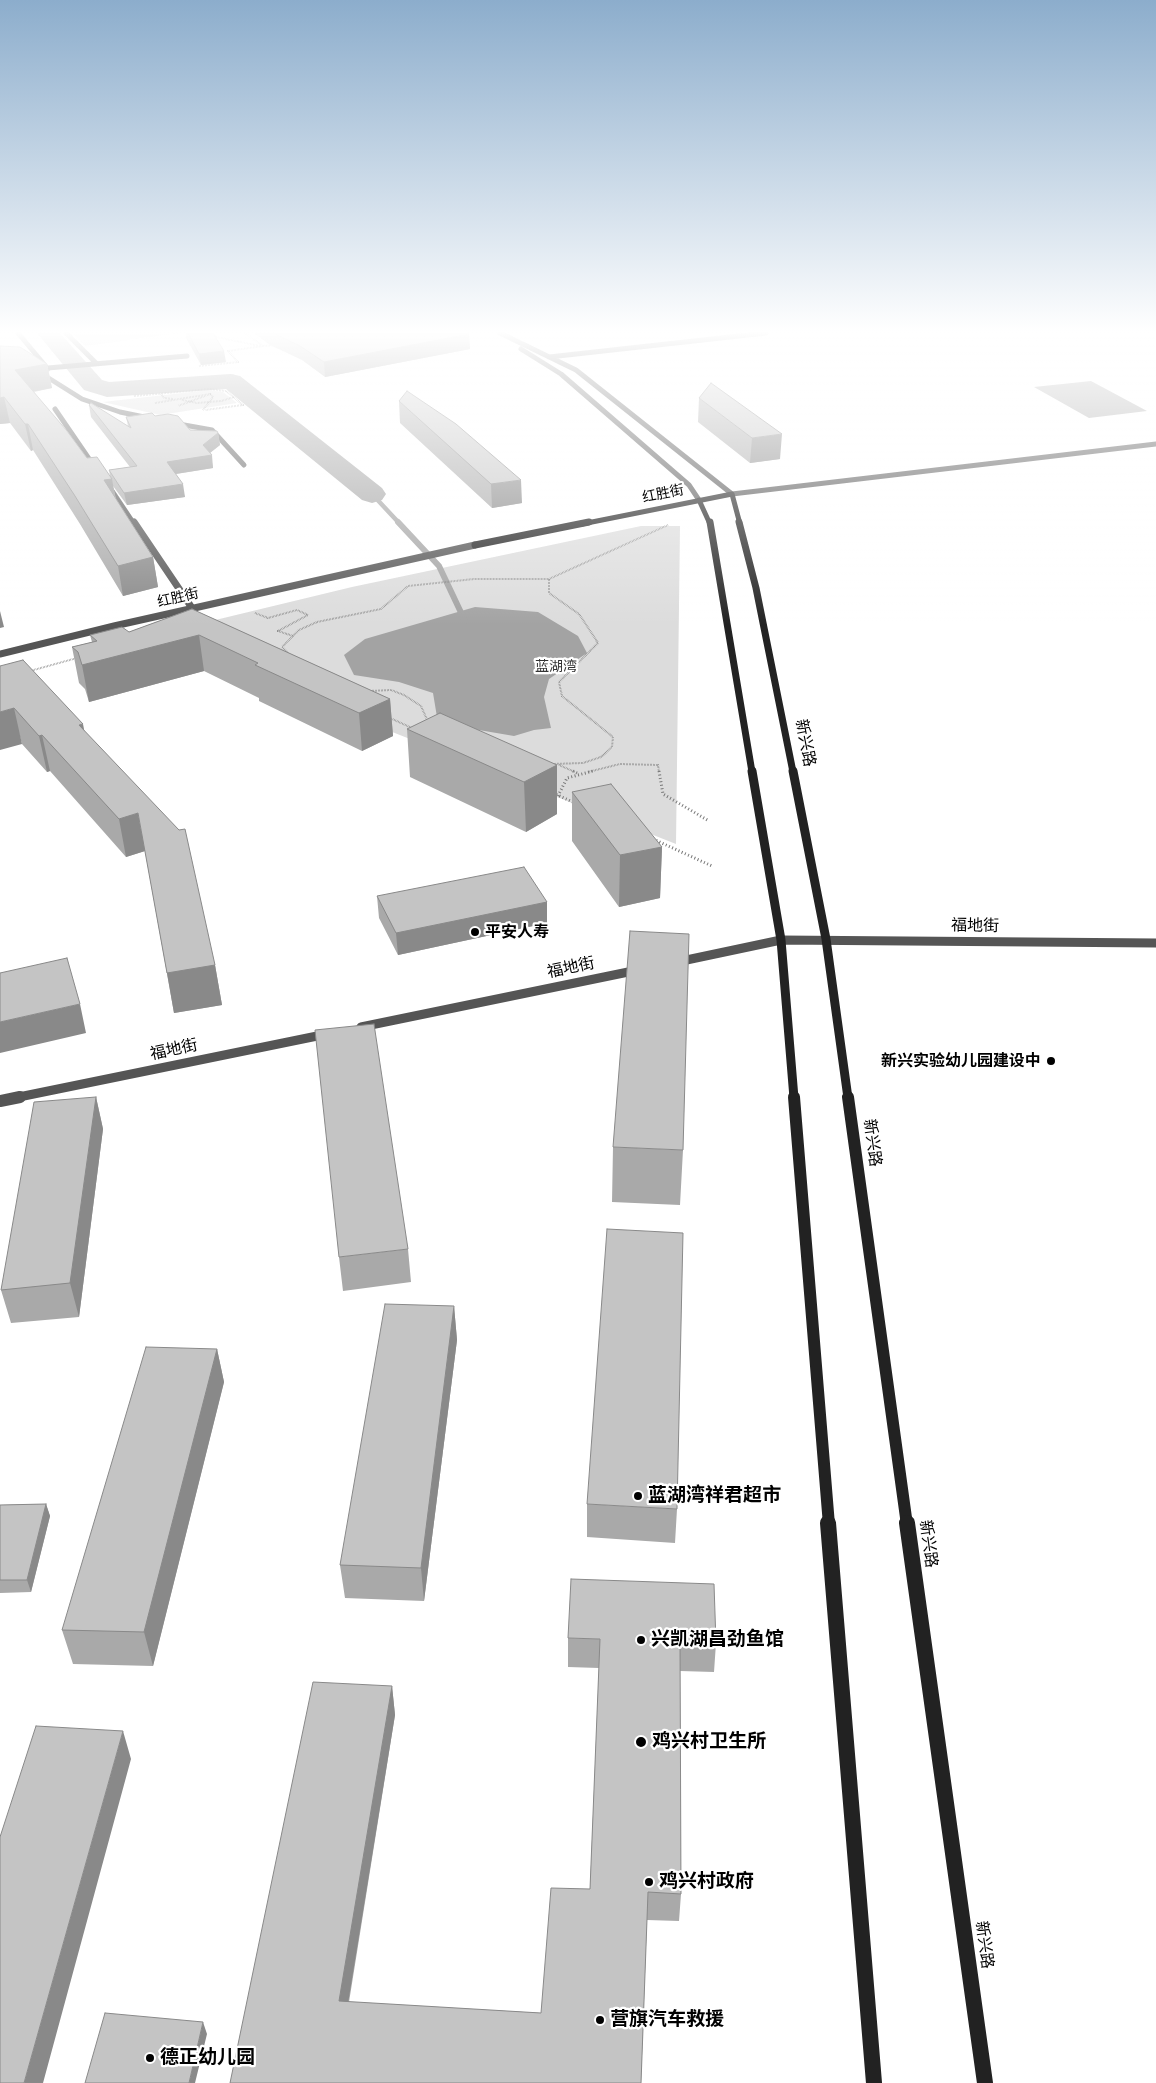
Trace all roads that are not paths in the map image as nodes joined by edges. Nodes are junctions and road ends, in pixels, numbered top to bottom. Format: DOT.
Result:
graph roads {
  1 [pos="70,430"];
  2 [pos="212,430"];
  3 [pos="626,430"];
  4 [pos="652,430"];
  5 [pos="1156,444"];
  6 [pos="244,465"];
  7 [pos="99,473"];
  8 [pos="104,480"];
  9 [pos="732,494"];
  10 [pos="699,500"];
  11 [pos="475,545"];
  12 [pos="192,608"];
  13 [pos="0,654"];
  14 [pos="826,939"];
  15 [pos="782,940"];
  16 [pos="1156,943"];
  17 [pos="0,1101"];
  18 [pos="874,2083"];
  19 [pos="985,2083"];
  1 -- 7 [label="street"];
  2 -- 6 [label="street"];
  3 -- 10 [label="street"];
  4 -- 9 [label="street"];
  5 -- 9 [label="street, 红胜街"];
  8 -- 12 [label="street"];
  9 -- 10 [label="main road, 红胜街"];
  9 -- 14 [label="main road, 新兴路"];
  10 -- 11 [label="main road, 红胜街"];
  10 -- 15 [label="main road"];
  11 -- 12 [label="street, 红胜街"];
  12 -- 13 [label="street, 红胜街"];
  14 -- 15 [label="street, 福地街"];
  14 -- 16 [label="street, 福地街"];
  14 -- 19 [label="main road, 新兴路"];
  15 -- 17 [label="street, 福地街"];
  15 -- 18 [label="main road"];
}
